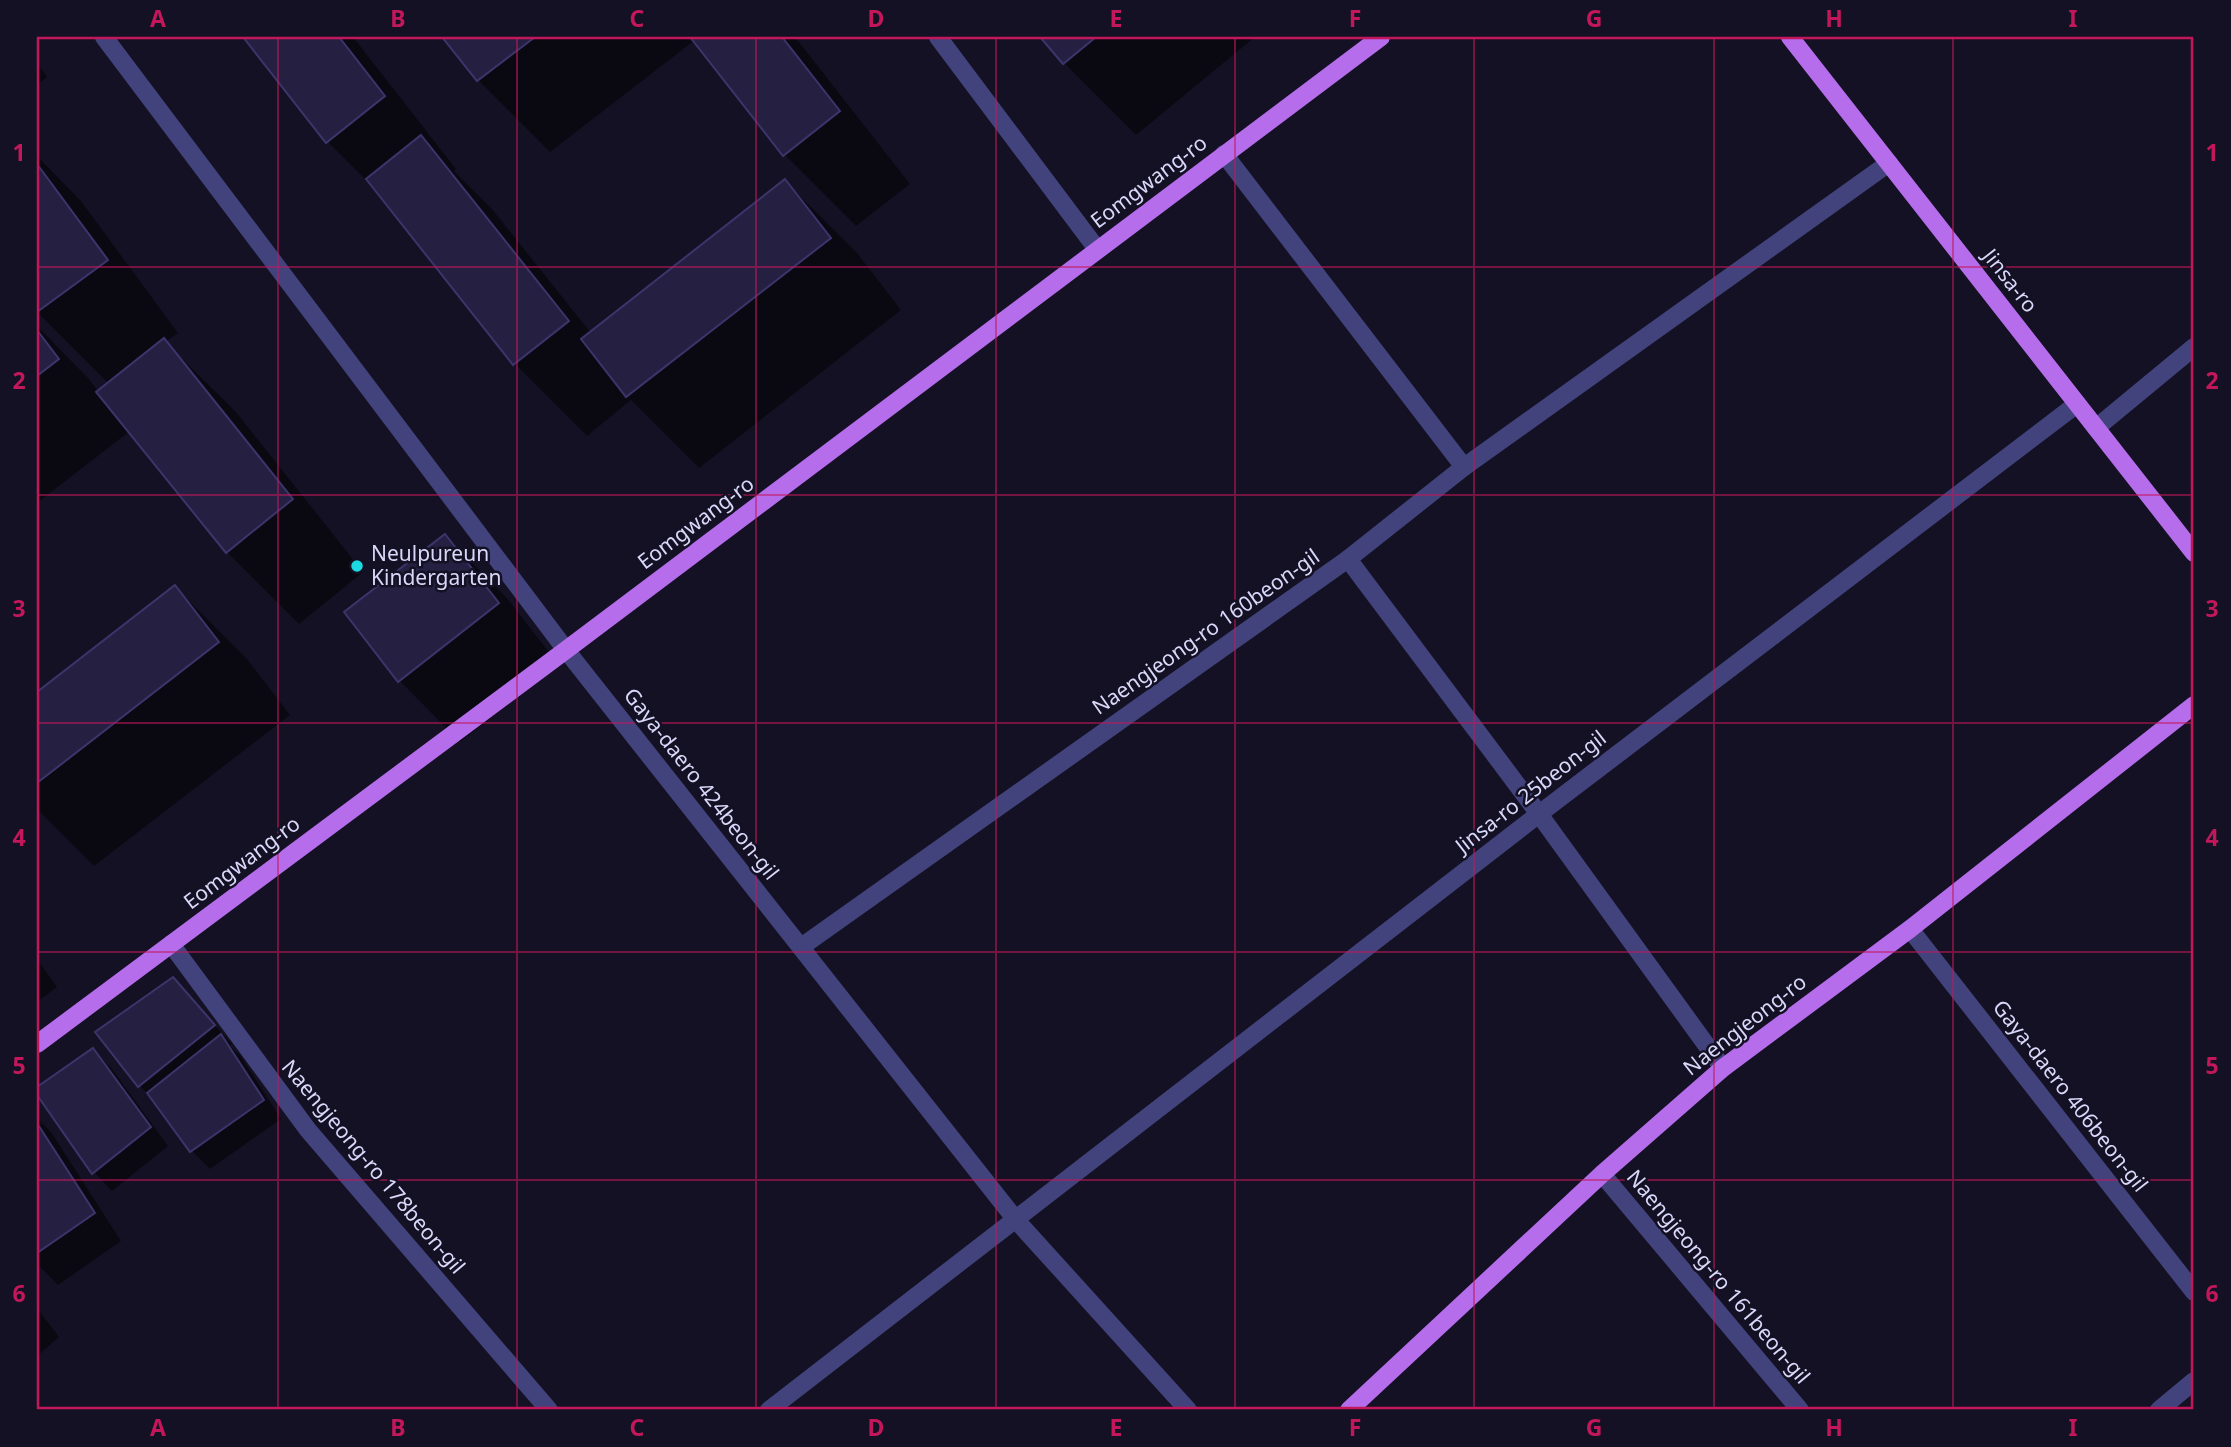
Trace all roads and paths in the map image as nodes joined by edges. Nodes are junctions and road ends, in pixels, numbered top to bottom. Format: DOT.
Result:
graph roads {
  1 [pos="104,37"];
  2 [pos="939,37"];
  3 [pos="1381,37"];
  4 [pos="1790,37"];
  5 [pos="1224,154"];
  6 [pos="1889,163"];
  7 [pos="1097,249"];
  8 [pos="2194,347"];
  9 [pos="2077,404"];
  10 [pos="2096,428"];
  11 [pos="1464,467"];
  12 [pos="2194,553"];
  13 [pos="1348,559"];
  14 [pos="566,650"];
  15 [pos="2194,705"];
  16 [pos="1539,814"];
  17 [pos="1910,929"];
  18 [pos="172,944"];
  19 [pos="801,947"];
  20 [pos="37,1044"];
  21 [pos="1723,1068"];
  22 [pos="1602,1174"];
  23 [pos="1016,1220"];
  24 [pos="2194,1292"];
  25 [pos="2194,1381"];
  26 [pos="549,1410"];
  27 [pos="769,1410"];
  28 [pos="1188,1410"];
  29 [pos="1349,1410"];
  30 [pos="1800,1410"];
  31 [pos="2159,1410"];
  1 -- 14 [label="street, Gaya-daero 424beon-gil"];
  2 -- 7 [label="street"];
  3 -- 5 [label="main road, Eomgwang-ro"];
  4 -- 6 [label="main road, Jinsa-ro"];
  5 -- 7 [label="main road, Eomgwang-ro"];
  5 -- 11 [label="street"];
  6 -- 9 [label="main road, Jinsa-ro"];
  6 -- 11 [label="street"];
  7 -- 14 [label="main road, Eomgwang-ro"];
  8 -- 10 [label="street"];
  9 -- 10 [label="main road, Jinsa-ro"];
  9 -- 16 [label="street, Jinsa-ro 25beon-gil"];
  10 -- 12 [label="main road, Jinsa-ro"];
  11 -- 13 [label="street"];
  13 -- 16 [label="street, Naengjeong-ro 160beon-gil"];
  13 -- 19 [label="street, Naengjeong-ro 160beon-gil"];
  14 -- 18 [label="main road, Eomgwang-ro"];
  14 -- 19 [label="street, Gaya-daero 424beon-gil"];
  15 -- 17 [label="main road, Naengjeong-ro"];
  16 -- 21 [label="street, Naengjeong-ro 160beon-gil"];
  16 -- 23 [label="street, Jinsa-ro 25beon-gil"];
  17 -- 21 [label="main road, Naengjeong-ro"];
  17 -- 24 [label="street, Gaya-daero 406beon-gil"];
  18 -- 20 [label="main road, Eomgwang-ro"];
  18 -- 26 [label="street, Naengjeong-ro 178beon-gil"];
  19 -- 23 [label="street, Gaya-daero 424beon-gil"];
  21 -- 22 [label="main road, Naengjeong-ro"];
  22 -- 29 [label="main road, Naengjeong-ro"];
  22 -- 30 [label="street, Naengjeong-ro 161beon-gil"];
  23 -- 27 [label="street"];
  23 -- 28 [label="street, Gaya-daero 424beon-gil"];
  25 -- 31 [label="street"];
}
